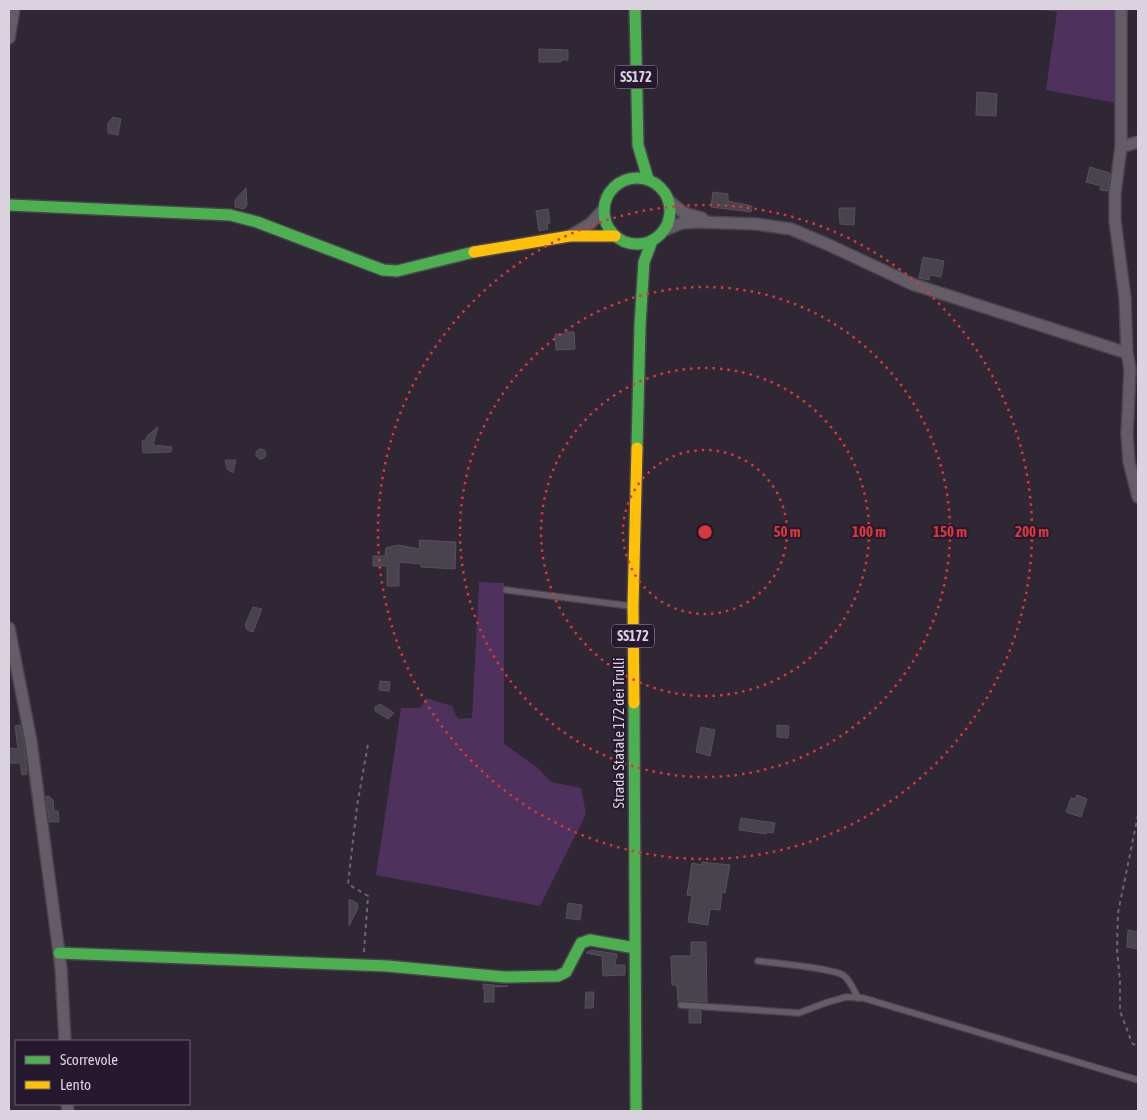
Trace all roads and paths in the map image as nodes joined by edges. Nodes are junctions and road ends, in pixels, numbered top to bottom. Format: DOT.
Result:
graph roads {
  1 [pos="14,9"];
  2 [pos="635,9"];
  3 [pos="1122,9"];
  4 [pos="9,38"];
  5 [pos="1138,142"];
  6 [pos="638,145"];
  7 [pos="1121,147"];
  8 [pos="648,179"];
  9 [pos="626,180"];
  10 [pos="669,200"];
  11 [pos="9,205"];
  12 [pos="604,209"];
  13 [pos="716,222"];
  14 [pos="665,230"];
  15 [pos="570,236"];
  16 [pos="619,239"];
  17 [pos="652,241"];
  18 [pos="640,325"];
  19 [pos="1128,353"];
  20 [pos="1138,497"];
  21 [pos="506,590"];
  22 [pos="632,606"];
  23 [pos="9,628"];
  24 [pos="368,744"];
  25 [pos="1138,815"];
  26 [pos="635,948"];
  27 [pos="59,953"];
  28 [pos="758,961"];
  29 [pos="363,965"];
  30 [pos="858,998"];
  31 [pos="681,1006"];
  32 [pos="65,1040"];
  33 [pos="1138,1047"];
  34 [pos="1138,1080"];
  35 [pos="636,1111"];
  1 -- 4 [label="street"];
  2 -- 6 [label="main road, SS172"];
  3 -- 7 [label="street"];
  5 -- 7 [label="street"];
  6 -- 8 [label="main road"];
  6 -- 9 [label="main road"];
  7 -- 19 [label="street"];
  8 -- 9 [label="main road"];
  8 -- 10 [label="main road"];
  9 -- 12 [label="main road"];
  10 -- 13 [label="street"];
  10 -- 14 [label="main road"];
  11 -- 15 [label="main road"];
  12 -- 15 [label="street"];
  12 -- 16 [label="main road, Strada Statale 172 dei Trulli"];
  13 -- 14 [label="street"];
  13 -- 19 [label="street"];
  14 -- 17 [label="main road"];
  15 -- 16 [label="main road"];
  16 -- 17 [label="main road"];
  16 -- 18 [label="main road, Strada Statale 172 dei Trulli"];
  17 -- 18 [label="main road, Strada Statale 172 dei Trulli / SS172"];
  18 -- 22 [label="main road, Strada Statale 172 dei Trulli / SS172"];
  19 -- 20 [label="street"];
  21 -- 22 [label="lane"];
  22 -- 26 [label="main road, Strada Statale 172 dei Trulli / SS172"];
  23 -- 27 [label="street"];
  24 -- 29 [label="path"];
  25 -- 33 [label="path"];
  26 -- 29 [label="main road"];
  26 -- 35 [label="main road, Strada Statale 172 dei Trulli / SS172"];
  27 -- 29 [label="main road"];
  27 -- 32 [label="street"];
  28 -- 30 [label="lane"];
  30 -- 31 [label="lane"];
  30 -- 34 [label="lane"];
}
